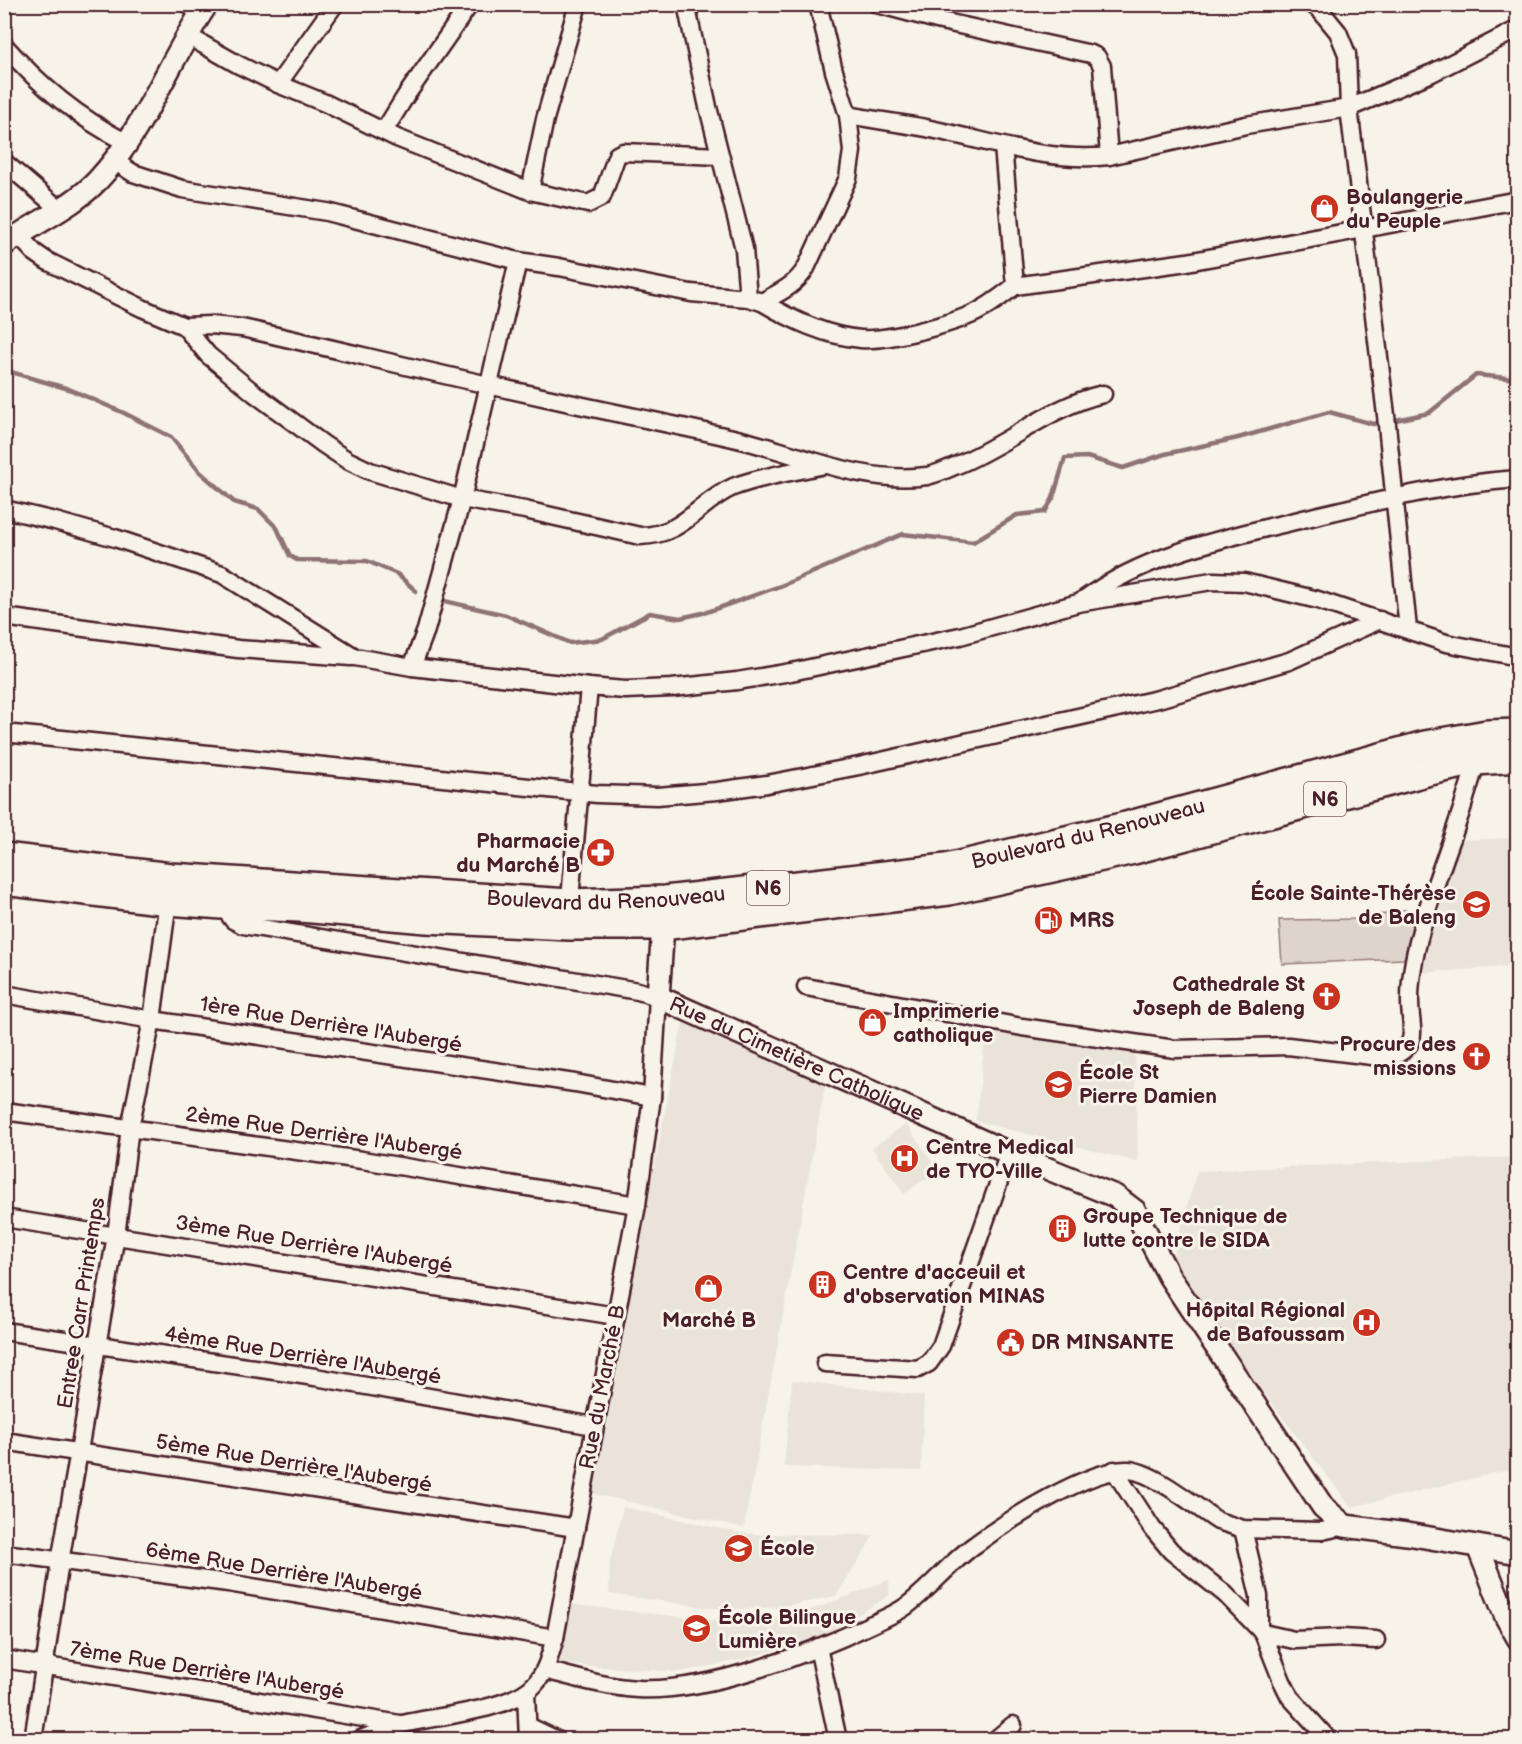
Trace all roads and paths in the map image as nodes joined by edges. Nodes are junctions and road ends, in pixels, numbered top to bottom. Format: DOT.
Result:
graph roads {
  1 [pos="335,4"];
  2 [pos="470,4"];
  3 [pos="578,4"];
  4 [pos="686,4"];
  5 [pos="818,4"];
  6 [pos="878,4"];
  7 [pos="1312,4"];
  8 [pos="198,8"];
  9 [pos="1518,29"];
  10 [pos="188,36"];
  11 [pos="4,45"];
  12 [pos="278,84"];
  13 [pos="1349,108"];
  14 [pos="848,116"];
  15 [pos="384,131"];
  16 [pos="127,143"];
  17 [pos="1003,146"];
  18 [pos="720,156"];
  19 [pos="1109,156"];
  20 [pos="114,161"];
  21 [pos="4,162"];
  22 [pos="530,191"];
  23 [pos="1518,200"];
  24 [pos="59,209"];
  25 [pos="1364,230"];
  26 [pos="11,240"];
  27 [pos="518,261"];
  28 [pos="1015,286"];
  29 [pos="755,300"];
  30 [pos="184,326"];
  31 [pos="489,385"];
  32 [pos="1103,394"];
  33 [pos="826,464"];
  34 [pos="1518,479"];
  35 [pos="1395,497"];
  36 [pos="462,499"];
  37 [pos="4,509"];
  38 [pos="1078,603"];
  39 [pos="4,617"];
  40 [pos="1380,620"];
  41 [pos="1408,629"];
  42 [pos="355,657"];
  43 [pos="1518,657"];
  44 [pos="412,667"];
  45 [pos="589,687"];
  46 [pos="4,733"];
  47 [pos="1518,733"];
  48 [pos="1478,748"];
  49 [pos="1518,758"];
  50 [pos="580,791"];
  51 [pos="4,857"];
  52 [pos="4,881"];
  53 [pos="169,889"];
  54 [pos="222,905"];
  55 [pos="663,913"];
  56 [pos="569,914"];
  57 [pos="806,987"];
  58 [pos="4,994"];
  59 [pos="658,997"];
  60 [pos="152,1020"];
  61 [pos="652,1097"];
  62 [pos="4,1111"];
  63 [pos="130,1128"];
  64 [pos="1009,1153"];
  65 [pos="637,1205"];
  66 [pos="4,1218"];
  67 [pos="116,1235"];
  68 [pos="616,1316"];
  69 [pos="4,1332"];
  70 [pos="97,1346"];
  71 [pos="825,1363"];
  72 [pos="594,1426"];
  73 [pos="4,1441"];
  74 [pos="78,1453"];
  75 [pos="1114,1470"];
  76 [pos="1345,1526"];
  77 [pos="576,1528"];
  78 [pos="1243,1529"];
  79 [pos="1478,1547"];
  80 [pos="4,1553"];
  81 [pos="1518,1553"];
  82 [pos="60,1562"];
  83 [pos="1261,1630"];
  84 [pos="555,1638"];
  85 [pos="1518,1638"];
  86 [pos="1376,1640"];
  87 [pos="818,1647"];
  88 [pos="4,1659"];
  89 [pos="43,1665"];
  90 [pos="545,1670"];
  91 [pos="526,1693"];
  92 [pos="402,1724"];
  93 [pos="1013,1725"];
  94 [pos="528,1733"];
  95 [pos="33,1740"];
  96 [pos="359,1740"];
  97 [pos="557,1740"];
  98 [pos="838,1740"];
  99 [pos="995,1740"];
  100 [pos="1329,1740"];
  1 -- 12 [label="street"];
  2 -- 15 [label="street"];
  3 -- 22 [label="street"];
  4 -- 18 [label="street"];
  5 -- 14 [label="street"];
  6 -- 19 [label="street"];
  7 -- 13 [label="street"];
  8 -- 10 [label="street"];
  9 -- 13 [label="street"];
  10 -- 12 [label="street"];
  10 -- 16 [label="street"];
  11 -- 16 [label="street"];
  12 -- 15 [label="street"];
  13 -- 19 [label="street"];
  13 -- 25 [label="street"];
  14 -- 17 [label="street"];
  14 -- 29 [label="street"];
  15 -- 22 [label="street"];
  16 -- 20 [label="street"];
  17 -- 19 [label="street"];
  17 -- 28 [label="street"];
  18 -- 22 [label="street"];
  18 -- 29 [label="street"];
  20 -- 24 [label="street"];
  20 -- 27 [label="street"];
  21 -- 24 [label="street"];
  23 -- 25 [label="street"];
  24 -- 26 [label="street"];
  25 -- 28 [label="street"];
  25 -- 35 [label="street"];
  26 -- 30 [label="street"];
  27 -- 29 [label="street"];
  27 -- 31 [label="street"];
  28 -- 29 [label="street"];
  30 -- 31 [label="street"];
  30 -- 36 [label="street"];
  31 -- 33 [label="street"];
  31 -- 36 [label="street"];
  32 -- 33 [label="street"];
  33 -- 36 [label="street"];
  34 -- 35 [label="street"];
  35 -- 38 [label="street"];
  35 -- 41 [label="street"];
  36 -- 44 [label="street"];
  37 -- 42 [label="street"];
  38 -- 40 [label="street"];
  38 -- 45 [label="street"];
  39 -- 42 [label="street"];
  40 -- 41 [label="street"];
  40 -- 50 [label="street"];
  41 -- 43 [label="street"];
  42 -- 44 [label="street"];
  44 -- 45 [label="street"];
  45 -- 50 [label="street"];
  46 -- 50 [label="street"];
  47 -- 48 [label="highway, Boulevard du Renouveau / N6"];
  48 -- 49 [label="highway, Boulevard du Renouveau / N6"];
  48 -- 55 [label="highway, Boulevard du Renouveau / N6"];
  48 -- 57 [label="street"];
  50 -- 56 [label="street"];
  51 -- 53 [label="highway, Boulevard du Renouveau / N6"];
  52 -- 53 [label="highway, Boulevard du Renouveau / N6"];
  53 -- 54 [label="highway, Boulevard du Renouveau / N6"];
  53 -- 56 [label="highway, Boulevard du Renouveau / N6"];
  53 -- 60 [label="street, Entree Carr Printemps"];
  54 -- 56 [label="highway, Boulevard du Renouveau / N6"];
  54 -- 59 [label="street, Rue du Cimetière Catholique"];
  55 -- 56 [label="highway, Boulevard du Renouveau / N6"];
  55 -- 59 [label="street, Rue du Marché B"];
  58 -- 60 [label="street, 1ère Rue Derrière l'Aubergé"];
  59 -- 61 [label="street, Rue du Marché B"];
  59 -- 64 [label="street, Rue du Cimetière Catholique"];
  60 -- 61 [label="street, 1ère Rue Derrière l'Aubergé"];
  60 -- 63 [label="street, Entree Carr Printemps"];
  61 -- 65 [label="street, Rue du Marché B"];
  62 -- 63 [label="street, 2ème Rue Derrière l'Aubergé"];
  63 -- 65 [label="street, 2ème Rue Derrière l'Aubergé"];
  63 -- 67 [label="street, Entree Carr Printemps"];
  64 -- 71 [label="street"];
  64 -- 76 [label="street, Rue du Cimetière Catholique"];
  65 -- 68 [label="street, Rue du Marché B"];
  66 -- 67 [label="street, 3ème Rue Derrière l'Aubergé"];
  67 -- 68 [label="street, 3ème Rue Derrière l'Aubergé"];
  67 -- 70 [label="street, Entree Carr Printemps"];
  68 -- 72 [label="street, Rue du Marché B"];
  69 -- 70 [label="street, 4ème Rue Derrière l'Aubergé"];
  70 -- 72 [label="street, 4ème Rue Derrière l'Aubergé"];
  70 -- 74 [label="street, Entree Carr Printemps"];
  72 -- 77 [label="street, Rue du Marché B"];
  73 -- 74 [label="street, 5ème Rue Derrière l'Aubergé"];
  74 -- 77 [label="street, 5ème Rue Derrière l'Aubergé"];
  74 -- 82 [label="street, Entree Carr Printemps"];
  75 -- 78 [label="street"];
  75 -- 83 [label="street"];
  75 -- 87 [label="street"];
  76 -- 78 [label="street"];
  76 -- 79 [label="street"];
  77 -- 84 [label="street, Rue du Marché B"];
  78 -- 83 [label="street"];
  79 -- 81 [label="street"];
  79 -- 85 [label="street"];
  80 -- 82 [label="street, 6ème Rue Derrière l'Aubergé"];
  82 -- 84 [label="street, 6ème Rue Derrière l'Aubergé"];
  82 -- 89 [label="street, Entree Carr Printemps"];
  83 -- 86 [label="street"];
  83 -- 100 [label="street"];
  84 -- 90 [label="street, Rue du Marché B"];
  87 -- 90 [label="street"];
  87 -- 98 [label="street"];
  88 -- 89 [label="street, 7ème Rue Derrière l'Aubergé"];
  89 -- 92 [label="street, 7ème Rue Derrière l'Aubergé"];
  89 -- 95 [label="street, Entree Carr Printemps"];
  90 -- 91 [label="street, Rue du Marché B"];
  91 -- 92 [label="street"];
  91 -- 94 [label="street"];
  92 -- 96 [label="street"];
  93 -- 99 [label="street"];
  94 -- 97 [label="street"];
}
